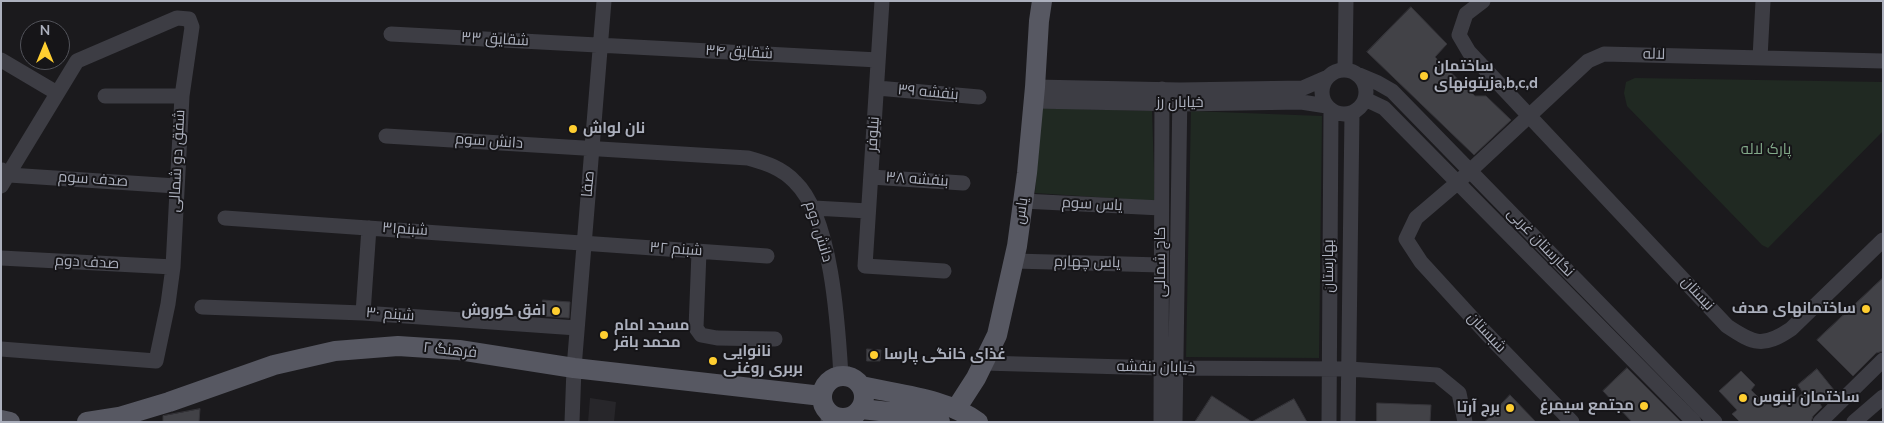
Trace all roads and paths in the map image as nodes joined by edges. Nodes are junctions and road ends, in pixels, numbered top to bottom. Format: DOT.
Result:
graph roads {
  1 [pos="604,1"];
  2 [pos="882,1"];
  3 [pos="1042,1"];
  4 [pos="1346,1"];
  5 [pos="1483,1"];
  6 [pos="1763,1"];
  7 [pos="390,34"];
  8 [pos="600,45"];
  9 [pos="1760,58"];
  10 [pos="1,60"];
  11 [pos="878,60"];
  12 [pos="1883,60"];
  13 [pos="1352,72"];
  14 [pos="1326,78"];
  15 [pos="876,88"];
  16 [pos="57,93"];
  17 [pos="1034,94"];
  18 [pos="105,96"];
  19 [pos="182,96"];
  20 [pos="1162,96"];
  21 [pos="979,97"];
  22 [pos="1180,97"];
  23 [pos="1365,99"];
  24 [pos="1329,108"];
  25 [pos="1352,113"];
  26 [pos="1530,115"];
  27 [pos="386,136"];
  28 [pos="592,149"];
  29 [pos="1470,171"];
  30 [pos="4,176"];
  31 [pos="871,177"];
  32 [pos="963,182"];
  33 [pos="1457,183"];
  34 [pos="176,186"];
  35 [pos="1023,202"];
  36 [pos="814,208"];
  37 [pos="1161,208"];
  38 [pos="868,211"];
  39 [pos="225,218"];
  40 [pos="369,228"];
  41 [pos="1406,239"];
  42 [pos="1883,240"];
  43 [pos="584,243"];
  44 [pos="699,252"];
  45 [pos="767,256"];
  46 [pos="1,258"];
  47 [pos="1014,261"];
  48 [pos="1161,265"];
  49 [pos="172,267"];
  50 [pos="944,271"];
  51 [pos="202,307"];
  52 [pos="363,313"];
  53 [pos="577,328"];
  54 [pos="775,339"];
  55 [pos="1,349"];
  56 [pos="1883,360"];
  57 [pos="983,363"];
  58 [pos="574,368"];
  59 [pos="1169,368"];
  60 [pos="1349,369"];
  61 [pos="1329,370"];
  62 [pos="841,376"];
  63 [pos="861,386"];
  64 [pos="1883,398"];
  65 [pos="1883,407"];
  66 [pos="956,408"];
  67 [pos="826,410"];
  68 [pos="858,415"];
  69 [pos="1,420"];
  70 [pos="10,422"];
  71 [pos="87,422"];
  72 [pos="572,422"];
  73 [pos="940,422"];
  74 [pos="978,422"];
  75 [pos="1161,422"];
  76 [pos="1175,422"];
  77 [pos="1329,422"];
  78 [pos="1348,422"];
  79 [pos="1465,422"];
  80 [pos="1572,422"];
  81 [pos="1694,422"];
  82 [pos="1715,422"];
  83 [pos="1820,422"];
  84 [pos="1854,422"];
  85 [pos="1861,422"];
  1 -- 8 [label="street, صفا"];
  2 -- 11 [label="street, نیلوفر"];
  3 -- 17 [label="main road, یاس"];
  4 -- 13 [label="street"];
  5 -- 26 [label="street, نیستان"];
  6 -- 9 [label="street"];
  7 -- 8 [label="street, شقایق ۳۳"];
  8 -- 11 [label="street, شقایق ۳۴"];
  8 -- 28 [label="street, صفا"];
  9 -- 12 [label="street, لاله"];
  9 -- 26 [label="street, لاله"];
  10 -- 16 [label="street"];
  11 -- 15 [label="street, نیلوفر"];
  13 -- 14 [label="street"];
  13 -- 23 [label="street"];
  13 -- 29 [label="street, نگارستان غربی"];
  14 -- 22 [label="street, خیابان رز"];
  14 -- 24 [label="street"];
  15 -- 21 [label="street, بنفشه ۳۹"];
  15 -- 31 [label="street, نیلوفر"];
  16 -- 19 [label="street, شفق دو شمالی"];
  16 -- 30 [label="street"];
  17 -- 20 [label="street, خیابان رز"];
  17 -- 35 [label="main road, یاس"];
  18 -- 19 [label="street"];
  19 -- 34 [label="street, شفق دو شمالی"];
  20 -- 22 [label="street, خیابان رز"];
  20 -- 37 [label="street, کاج شمالی"];
  22 -- 24 [label="street, خیابان رز"];
  22 -- 59 [label="street, کاج شمالی"];
  23 -- 25 [label="street"];
  23 -- 33 [label="street, نگارستان غربی"];
  24 -- 25 [label="street"];
  24 -- 61 [label="street, بهارستان"];
  25 -- 60 [label="street, بهارستان"];
  26 -- 29 [label="street, لاله"];
  26 -- 42 [label="street, نیستان"];
  27 -- 28 [label="street, دانش سوم"];
  28 -- 36 [label="street, دانش دوم"];
  28 -- 43 [label="street, صفا"];
  29 -- 33 [label="street, لاله"];
  29 -- 82 [label="street, نگارستان غربی"];
  30 -- 34 [label="street, صدف سوم"];
  31 -- 32 [label="street, بنفشه ۳۸"];
  31 -- 38 [label="street, نیلوفر"];
  33 -- 41 [label="street, لاله"];
  33 -- 81 [label="street, نگارستان غربی"];
  34 -- 49 [label="street, شفق دو شمالی"];
  35 -- 37 [label="street, یاس سوم"];
  35 -- 47 [label="main road, یاس"];
  36 -- 38 [label="street"];
  36 -- 62 [label="street, دانش دوم"];
  37 -- 48 [label="street, کاج شمالی"];
  38 -- 50 [label="street, نیلوفر"];
  39 -- 40 [label="street, شبنم۳۱"];
  40 -- 43 [label="street, شبنم۳۱"];
  40 -- 52 [label="street"];
  41 -- 80 [label="street, شبستان"];
  43 -- 44 [label="street, شبنم ۳۲"];
  43 -- 53 [label="street, صفا"];
  44 -- 45 [label="street, شبنم ۳۲"];
  44 -- 54 [label="street"];
  46 -- 49 [label="street, صدف دوم"];
  47 -- 48 [label="street, یاس چهارم"];
  47 -- 57 [label="main road, یاس"];
  48 -- 59 [label="street, کاج شمالی"];
  49 -- 55 [label="street, شفق دو شمالی"];
  51 -- 52 [label="street, شبنم ۳۰"];
  52 -- 53 [label="street, شبنم ۳۰"];
  53 -- 58 [label="street, صفا"];
  56 -- 83 [label="street"];
  57 -- 59 [label="street, خیابان بنفشه"];
  57 -- 66 [label="main road, یاس"];
  58 -- 67 [label="main road, فرهنگ ۲"];
  58 -- 71 [label="main road, فرهنگ ۲"];
  58 -- 72 [label="street, صفا"];
  59 -- 61 [label="street, خیابان بنفشه"];
  59 -- 75 [label="street, کاج شمالی"];
  59 -- 76 [label="street, کاج شمالی"];
  60 -- 61 [label="street, خیابان بنفشه"];
  60 -- 78 [label="street, بهارستان"];
  60 -- 79 [label="street, خیابان بنفشه"];
  61 -- 77 [label="street, بهارستان"];
  62 -- 63 [label="main road"];
  62 -- 67 [label="main road"];
  63 -- 66 [label="main road"];
  63 -- 68 [label="main road"];
  64 -- 84 [label="street"];
  65 -- 85 [label="street"];
  66 -- 74 [label="main road"];
  67 -- 68 [label="main road"];
  68 -- 73 [label="main road"];
  69 -- 70 [label="main road"];
}
